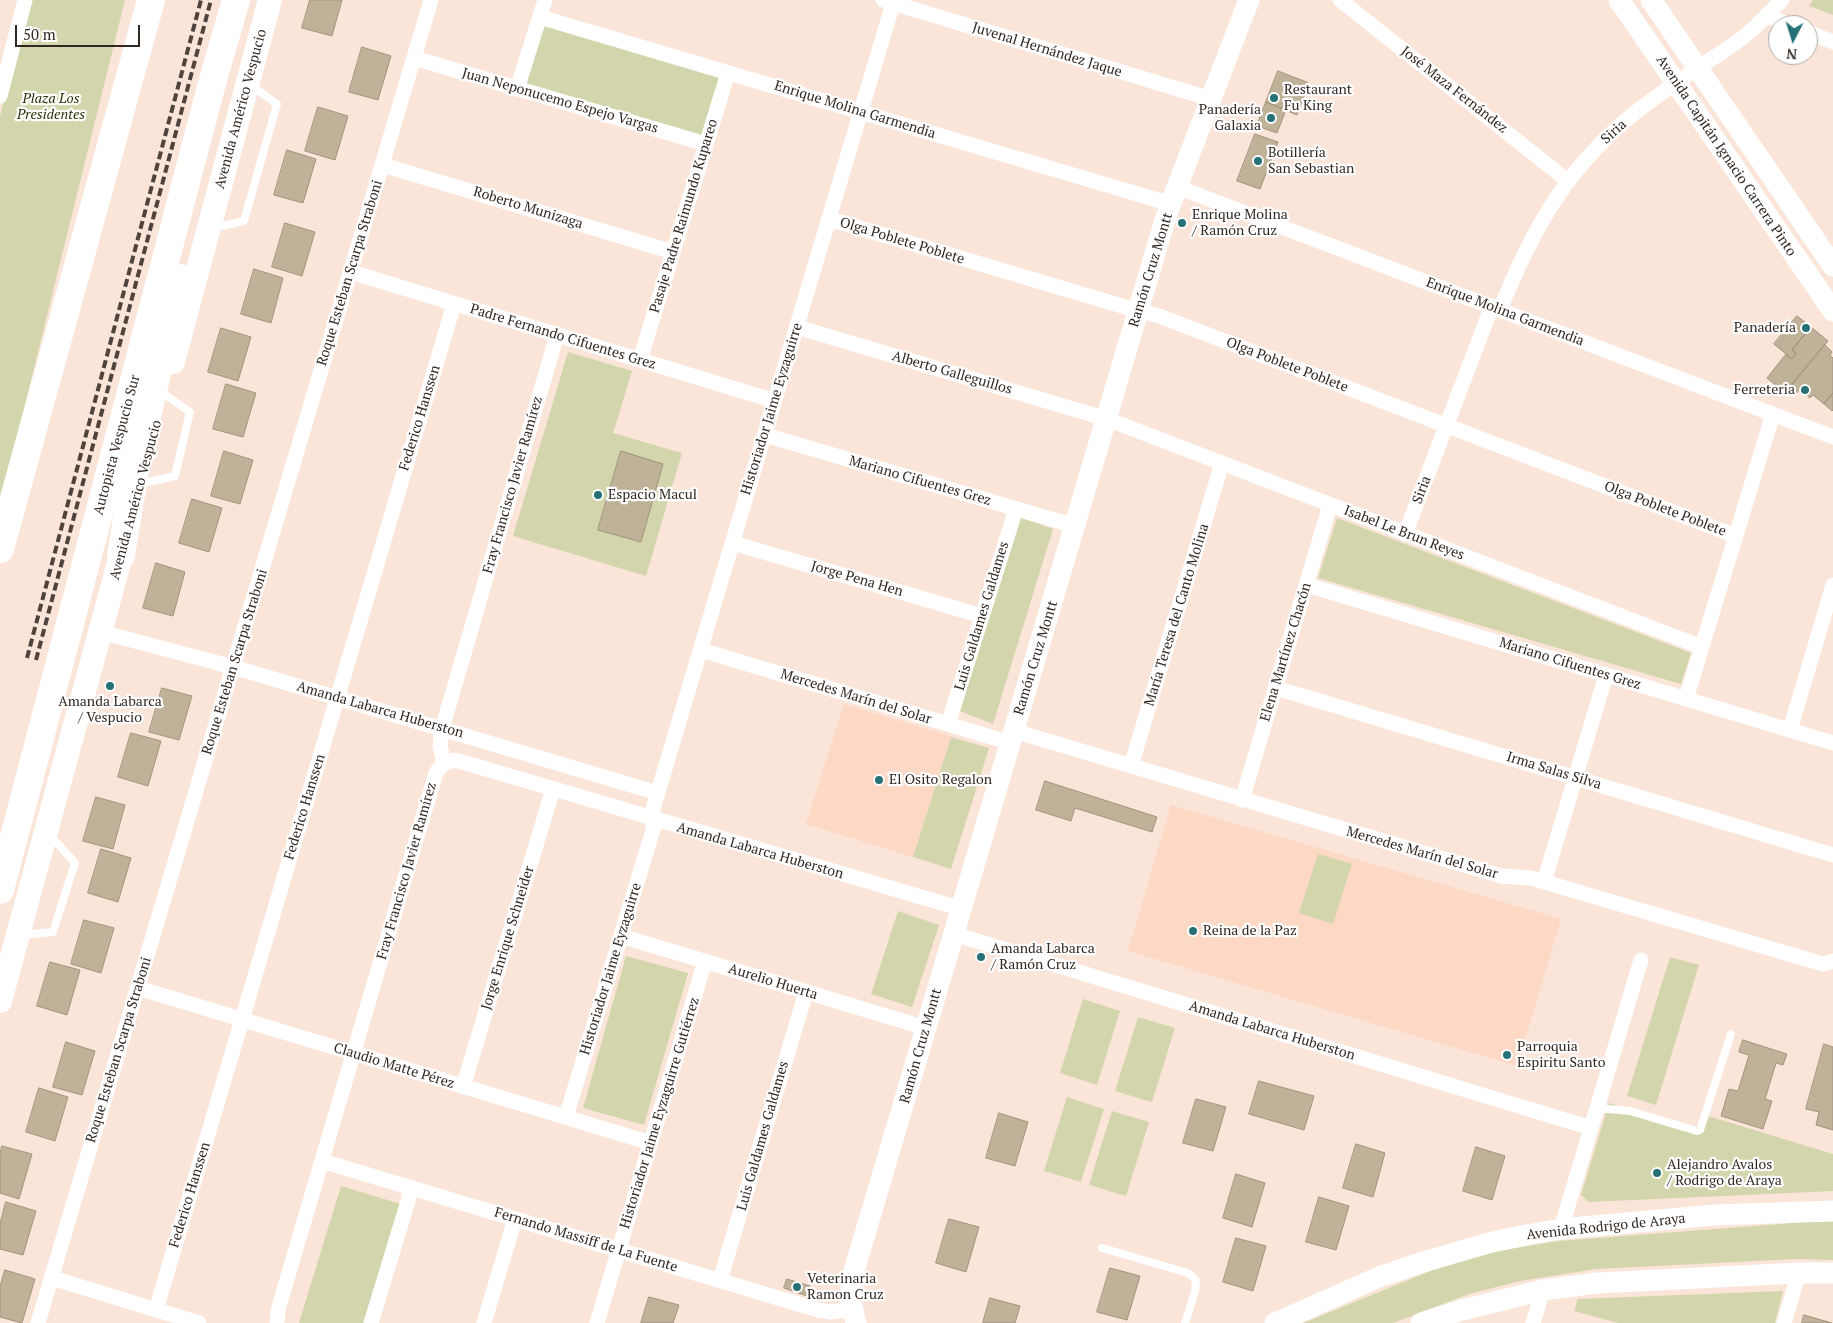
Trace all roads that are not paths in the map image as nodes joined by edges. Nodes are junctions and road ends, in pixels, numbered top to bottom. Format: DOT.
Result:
graph roads {
  1 [pos="25,0"];
  2 [pos="151,0"];
  3 [pos="236,0"];
  4 [pos="270,0"];
  5 [pos="431,0"];
  6 [pos="545,0"];
  7 [pos="1340,0"];
  8 [pos="1619,0"];
  9 [pos="1651,0"];
  10 [pos="1782,0"];
  11 [pos="890,1"];
  12 [pos="1246,1"];
  13 [pos="1766,16"];
  14 [pos="540,17"];
  15 [pos="1818,36"];
  16 [pos="1833,42"];
  17 [pos="414,58"];
  18 [pos="1698,69"];
  19 [pos="728,73"];
  20 [pos="248,83"];
  21 [pos="1677,84"];
  22 [pos="211,87"];
  23 [pos="517,89"];
  24 [pos="0,96"];
  25 [pos="1211,99"];
  26 [pos="861,112"];
  27 [pos="706,144"];
  28 [pos="383,165"];
  29 [pos="1568,181"];
  30 [pos="1174,195"];
  31 [pos="829,219"];
  32 [pos="209,229"];
  33 [pos="673,252"];
  34 [pos="1833,266"];
  35 [pos="351,272"];
  36 [pos="454,304"];
  37 [pos="1496,308"];
  38 [pos="1833,311"];
  39 [pos="1139,312"];
  40 [pos="797,327"];
  41 [pos="557,335"];
  42 [pos="640,360"];
  43 [pos="164,394"];
  44 [pos="775,401"];
  45 [pos="1773,414"];
  46 [pos="1107,419"];
  47 [pos="1446,426"];
  48 [pos="765,435"];
  49 [pos="1833,436"];
  50 [pos="1222,463"];
  51 [pos="140,484"];
  52 [pos="1330,505"];
  53 [pos="1016,509"];
  54 [pos="1075,526"];
  55 [pos="1406,534"];
  56 [pos="1736,536"];
  57 [pos="732,543"];
  58 [pos="0,548"];
  59 [pos="121,556"];
  60 [pos="1307,585"];
  61 [pos="1833,585"];
  62 [pos="982,616"];
  63 [pos="101,632"];
  64 [pos="1702,647"];
  65 [pos="700,650"];
  66 [pos="233,667"];
  67 [pos="1606,675"];
  68 [pos="1276,688"];
  69 [pos="337,698"];
  70 [pos="1686,699"];
  71 [pos="948,724"];
  72 [pos="442,729"];
  73 [pos="1790,730"];
  74 [pos="1013,737"];
  75 [pos="1833,743"];
  76 [pos="444,763"];
  77 [pos="1131,766"];
  78 [pos="1576,778"];
  79 [pos="553,789"];
  80 [pos="658,793"];
  81 [pos="1242,800"];
  82 [pos="653,819"];
  83 [pos="46,830"];
  84 [pos="1833,855"];
  85 [pos="1544,882"];
  86 [pos="0,890"];
  87 [pos="962,909"];
  88 [pos="954,934"];
  89 [pos="18,935"];
  90 [pos="621,936"];
  91 [pos="1641,960"];
  92 [pos="706,961"];
  93 [pos="1832,962"];
  94 [pos="138,988"];
  95 [pos="806,992"];
  96 [pos="0,1001"];
  97 [pos="242,1020"];
  98 [pos="926,1028"];
  99 [pos="1731,1034"];
  100 [pos="353,1053"];
  101 [pos="463,1087"];
  102 [pos="1597,1108"];
  103 [pos="566,1117"];
  104 [pos="1591,1128"];
  105 [pos="651,1143"];
  106 [pos="322,1161"];
  107 [pos="412,1188"];
  108 [pos="1833,1211"];
  109 [pos="515,1218"];
  110 [pos="1561,1229"];
  111 [pos="1102,1248"];
  112 [pos="619,1250"];
  113 [pos="1799,1273"];
  114 [pos="1833,1273"];
  115 [pos="52,1278"];
  116 [pos="720,1280"];
  117 [pos="1543,1290"];
  118 [pos="156,1310"];
  119 [pos="854,1316"];
  120 [pos="38,1323"];
  121 [pos="199,1323"];
  122 [pos="277,1323"];
  123 [pos="371,1323"];
  124 [pos="484,1323"];
  125 [pos="597,1323"];
  126 [pos="1185,1323"];
  127 [pos="1275,1323"];
  128 [pos="1421,1323"];
  129 [pos="1533,1323"];
  130 [pos="1784,1323"];
  1 -- 24 [label="street"];
  2 -- 58 [label="highway"];
  3 -- 22 [label="highway, Autopista Vespucio Sur"];
  4 -- 20 [label="main road, Avenida Américo Vespucio"];
  5 -- 17 [label="street, Roque Esteban Scarpa Straboni"];
  6 -- 14 [label="street"];
  7 -- 29 [label="street, José Maza Fernández"];
  8 -- 21 [label="street, Avenida Capitán Ignacio Carrera Pinto"];
  9 -- 18 [label="street, Avenida Capitán Ignacio Carrera Pinto"];
  10 -- 13 [label="street, Siria"];
  11 -- 25 [label="street, Juvenal Hernández Jaque"];
  11 -- 26 [label="street, Historiador Jaime Eyzaguirre"];
  12 -- 25 [label="street, Ramón Cruz Montt"];
  13 -- 18 [label="street, Siria"];
  14 -- 19 [label="street, Enrique Molina Garmendia"];
  14 -- 23 [label="street"];
  15 -- 16 [label="street"];
  17 -- 23 [label="street, Juan Neponucemo Espejo Vargas"];
  17 -- 28 [label="street, Roque Esteban Scarpa Straboni"];
  18 -- 21 [label="street, Siria"];
  18 -- 34 [label="street, Avenida Capitán Ignacio Carrera Pinto"];
  19 -- 26 [label="street, Enrique Molina Garmendia"];
  19 -- 27 [label="street, Pasaje Padre Raimundo Kupareo"];
  20 -- 32 [label="main road, Avenida Américo Vespucio"];
  20 -- 32 [label="lane"];
  21 -- 29 [label="street, Siria"];
  21 -- 38 [label="street, Avenida Capitán Ignacio Carrera Pinto"];
  22 -- 59 [label="highway"];
  22 -- 86 [label="highway, Autopista Vespucio Sur"];
  23 -- 27 [label="street, Juan Neponucemo Espejo Vargas"];
  25 -- 30 [label="street, Ramón Cruz Montt"];
  26 -- 30 [label="street, Enrique Molina Garmendia"];
  26 -- 31 [label="street, Historiador Jaime Eyzaguirre"];
  27 -- 33 [label="street, Pasaje Padre Raimundo Kupareo"];
  28 -- 33 [label="street, Roberto Munizaga"];
  28 -- 35 [label="street, Roque Esteban Scarpa Straboni"];
  29 -- 37 [label="street, Siria"];
  30 -- 37 [label="street, Enrique Molina Garmendia"];
  30 -- 39 [label="street, Ramón Cruz Montt"];
  31 -- 39 [label="street, Olga Poblete Poblete"];
  31 -- 40 [label="street, Historiador Jaime Eyzaguirre"];
  32 -- 43 [label="main road, Avenida Américo Vespucio"];
  33 -- 42 [label="street, Pasaje Padre Raimundo Kupareo"];
  35 -- 36 [label="street, Padre Fernando Cifuentes Grez"];
  35 -- 66 [label="street, Roque Esteban Scarpa Straboni"];
  36 -- 41 [label="street, Padre Fernando Cifuentes Grez"];
  36 -- 69 [label="street, Federico Hanssen"];
  37 -- 45 [label="street, Enrique Molina Garmendia"];
  37 -- 47 [label="street, Siria"];
  39 -- 46 [label="street, Ramón Cruz Montt"];
  39 -- 47 [label="street, Olga Poblete Poblete"];
  40 -- 44 [label="street, Historiador Jaime Eyzaguirre"];
  40 -- 46 [label="street, Alberto Galleguillos"];
  41 -- 42 [label="street, Padre Fernando Cifuentes Grez"];
  41 -- 72 [label="street, Fray Francisco Javier Ramírez"];
  42 -- 44 [label="street, Padre Fernando Cifuentes Grez"];
  43 -- 51 [label="main road, Avenida Américo Vespucio"];
  43 -- 51 [label="lane"];
  44 -- 48 [label="street, Historiador Jaime Eyzaguirre"];
  45 -- 49 [label="street, Enrique Molina Garmendia"];
  45 -- 56 [label="street"];
  46 -- 50 [label="street, Isabel Le Brun Reyes"];
  46 -- 54 [label="street, Ramón Cruz Montt"];
  47 -- 55 [label="street, Siria"];
  47 -- 56 [label="street, Olga Poblete Poblete"];
  48 -- 53 [label="street, Mariano Cifuentes Grez"];
  48 -- 57 [label="street, Historiador Jaime Eyzaguirre"];
  50 -- 52 [label="street, Isabel Le Brun Reyes"];
  50 -- 77 [label="street, María Teresa del Canto Molina"];
  51 -- 59 [label="main road, Avenida Américo Vespucio"];
  52 -- 55 [label="street, Isabel Le Brun Reyes"];
  52 -- 60 [label="street, Elena Martínez Chacón"];
  53 -- 54 [label="street, Mariano Cifuentes Grez"];
  53 -- 62 [label="street, Luis Galdames Galdames"];
  54 -- 74 [label="street, Ramón Cruz Montt"];
  55 -- 64 [label="street, Isabel Le Brun Reyes"];
  56 -- 64 [label="street"];
  57 -- 62 [label="street, Jorge Pena Hen"];
  57 -- 65 [label="street, Historiador Jaime Eyzaguirre"];
  59 -- 63 [label="main road, Avenida Américo Vespucio"];
  60 -- 67 [label="street, Mariano Cifuentes Grez"];
  60 -- 68 [label="street, Elena Martínez Chacón"];
  61 -- 73 [label="street"];
  62 -- 71 [label="street, Luis Galdames Galdames"];
  63 -- 66 [label="street, Amanda Labarca Huberston"];
  63 -- 83 [label="main road, Avenida Américo Vespucio"];
  64 -- 70 [label="street"];
  65 -- 71 [label="street, Mercedes Marín del Solar"];
  65 -- 80 [label="street, Historiador Jaime Eyzaguirre"];
  66 -- 69 [label="street, Amanda Labarca Huberston"];
  66 -- 94 [label="street, Roque Esteban Scarpa Straboni"];
  67 -- 70 [label="street, Mariano Cifuentes Grez"];
  67 -- 78 [label="street"];
  68 -- 78 [label="street, Irma Salas Silva"];
  68 -- 81 [label="street, Elena Martínez Chacón"];
  69 -- 72 [label="street, Amanda Labarca Huberston"];
  69 -- 97 [label="street, Federico Hanssen"];
  70 -- 73 [label="street, Mariano Cifuentes Grez"];
  71 -- 74 [label="street, Mercedes Marín del Solar"];
  72 -- 76 [label="street, Fray Francisco Javier Ramírez"];
  72 -- 80 [label="street, Amanda Labarca Huberston"];
  73 -- 75 [label="street, Mariano Cifuentes Grez"];
  74 -- 77 [label="street, Mercedes Marín del Solar"];
  74 -- 87 [label="street, Ramón Cruz Montt"];
  76 -- 79 [label="street, Amanda Labarca Huberston"];
  76 -- 100 [label="street, Fray Francisco Javier Ramírez"];
  77 -- 81 [label="street, Mercedes Marín del Solar"];
  78 -- 84 [label="street, Irma Salas Silva"];
  78 -- 85 [label="street"];
  79 -- 82 [label="street, Amanda Labarca Huberston"];
  79 -- 101 [label="street, Jorge Enrique Schneider"];
  80 -- 82 [label="street, Historiador Jaime Eyzaguirre"];
  81 -- 85 [label="street, Mercedes Marín del Solar"];
  82 -- 87 [label="street, Amanda Labarca Huberston"];
  82 -- 90 [label="street, Historiador Jaime Eyzaguirre"];
  83 -- 89 [label="main road, Avenida Américo Vespucio"];
  83 -- 89 [label="lane"];
  85 -- 93 [label="street, Mercedes Marín del Solar"];
  87 -- 88 [label="street, Ramón Cruz Montt"];
  88 -- 98 [label="street, Ramón Cruz Montt"];
  88 -- 104 [label="street, Amanda Labarca Huberston"];
  89 -- 96 [label="main road, Avenida Américo Vespucio"];
  90 -- 92 [label="street, Aurelio Huerta"];
  90 -- 103 [label="street, Historiador Jaime Eyzaguirre"];
  91 -- 102 [label="street"];
  92 -- 95 [label="street, Aurelio Huerta"];
  92 -- 105 [label="street, Historiador Jaime Eyzaguirre Gutiérrez"];
  94 -- 97 [label="street, Claudio Matte Pérez"];
  94 -- 115 [label="street, Roque Esteban Scarpa Straboni"];
  95 -- 98 [label="street, Aurelio Huerta"];
  95 -- 116 [label="street, Luis Galdames Galdames"];
  97 -- 100 [label="street, Claudio Matte Pérez"];
  97 -- 118 [label="street, Federico Hanssen"];
  98 -- 119 [label="street, Ramón Cruz Montt"];
  99 -- 102 [label="lane"];
  100 -- 101 [label="street, Claudio Matte Pérez"];
  100 -- 106 [label="street, Fray Francisco Javier Ramírez"];
  101 -- 103 [label="street, Claudio Matte Pérez"];
  102 -- 104 [label="street"];
  103 -- 105 [label="street, Claudio Matte Pérez"];
  104 -- 110 [label="street"];
  105 -- 112 [label="street, Historiador Jaime Eyzaguirre Gutiérrez"];
  106 -- 107 [label="street, Fernando Massiff de La Fuente"];
  106 -- 122 [label="street, Fray Francisco Javier Ramírez"];
  107 -- 109 [label="street, Fernando Massiff de La Fuente"];
  107 -- 123 [label="street"];
  108 -- 110 [label="street, Avenida Rodrigo de Araya"];
  109 -- 112 [label="street, Fernando Massiff de La Fuente"];
  109 -- 124 [label="street"];
  110 -- 127 [label="street, Avenida Rodrigo de Araya"];
  111 -- 126 [label="lane"];
  112 -- 116 [label="street, Fernando Massiff de La Fuente"];
  112 -- 125 [label="street, Historiador Jaime Eyzaguirre Gutiérrez"];
  113 -- 114 [label="street"];
  113 -- 117 [label="street"];
  113 -- 130 [label="street"];
  115 -- 118 [label="street"];
  115 -- 120 [label="street, Roque Esteban Scarpa Straboni"];
  116 -- 119 [label="street, Fernando Massiff de La Fuente"];
  117 -- 128 [label="street"];
  117 -- 129 [label="street"];
  118 -- 121 [label="street"];
}
